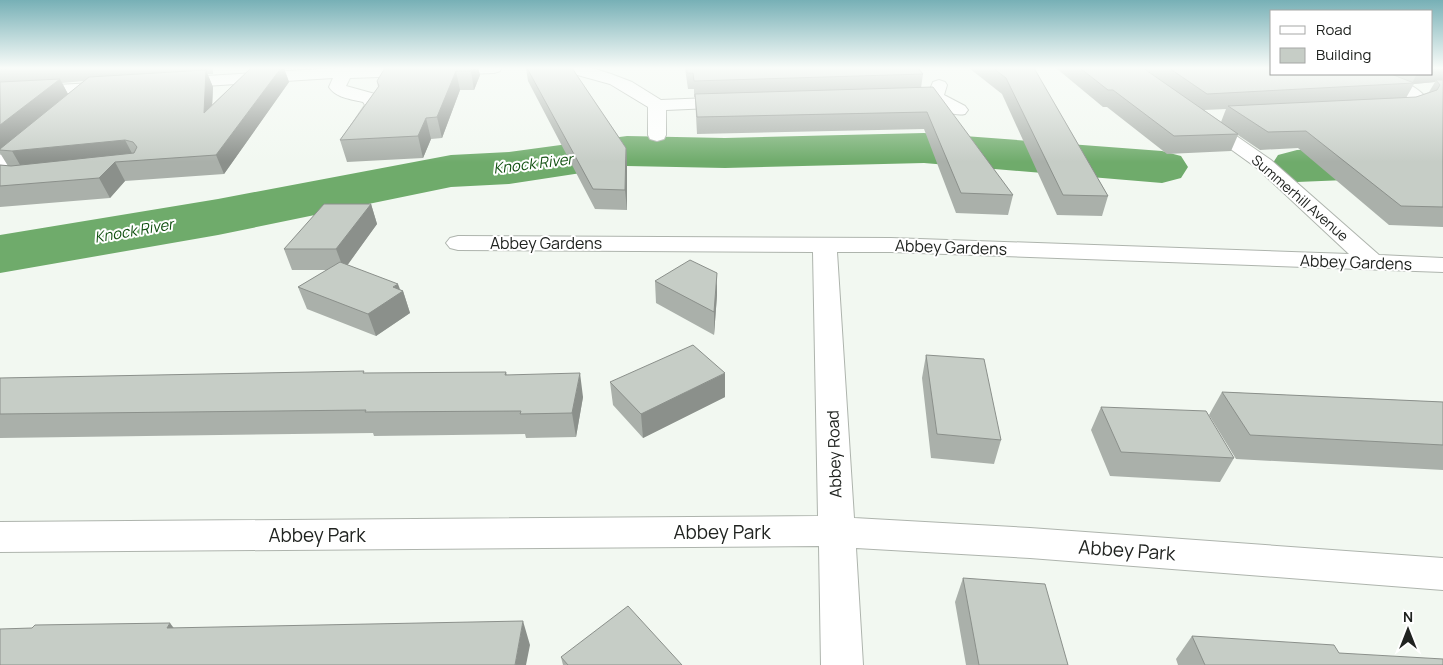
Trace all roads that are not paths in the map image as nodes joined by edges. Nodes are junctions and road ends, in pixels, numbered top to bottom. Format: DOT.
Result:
graph roads {
  1 [pos="78,99"];
  2 [pos="370,99"];
  3 [pos="648,99"];
  4 [pos="946,99"];
  5 [pos="1418,99"];
  6 [pos="752,101"];
  7 [pos="71,105"];
  8 [pos="657,105"];
  9 [pos="1376,108"];
  10 [pos="959,110"];
  11 [pos="1227,116"];
  12 [pos="43,128"];
  13 [pos="657,135"];
  14 [pos="353,137"];
  15 [pos="5,173"];
  16 [pos="458,243"];
  17 [pos="825,244"];
  18 [pos="1373,263"];
  19 [pos="1443,265"];
  20 [pos="837,532"];
  21 [pos="0,537"];
  22 [pos="1443,574"];
  23 [pos="842,665"];
  1 -- 7 [label="street"];
  2 -- 14 [label="street"];
  3 -- 8 [label="street"];
  4 -- 10 [label="street"];
  5 -- 9 [label="street"];
  6 -- 8 [label="street"];
  8 -- 13 [label="street"];
  11 -- 18 [label="street, Summerhill Avenue"];
  12 -- 15 [label="street"];
  16 -- 17 [label="street, Abbey Gardens"];
  17 -- 18 [label="street, Abbey Gardens"];
  17 -- 20 [label="street, Abbey Road"];
  18 -- 19 [label="street, Abbey Gardens"];
  20 -- 21 [label="street, Abbey Park"];
  20 -- 22 [label="street, Abbey Park"];
  20 -- 23 [label="street, Abbey Road"];
}
